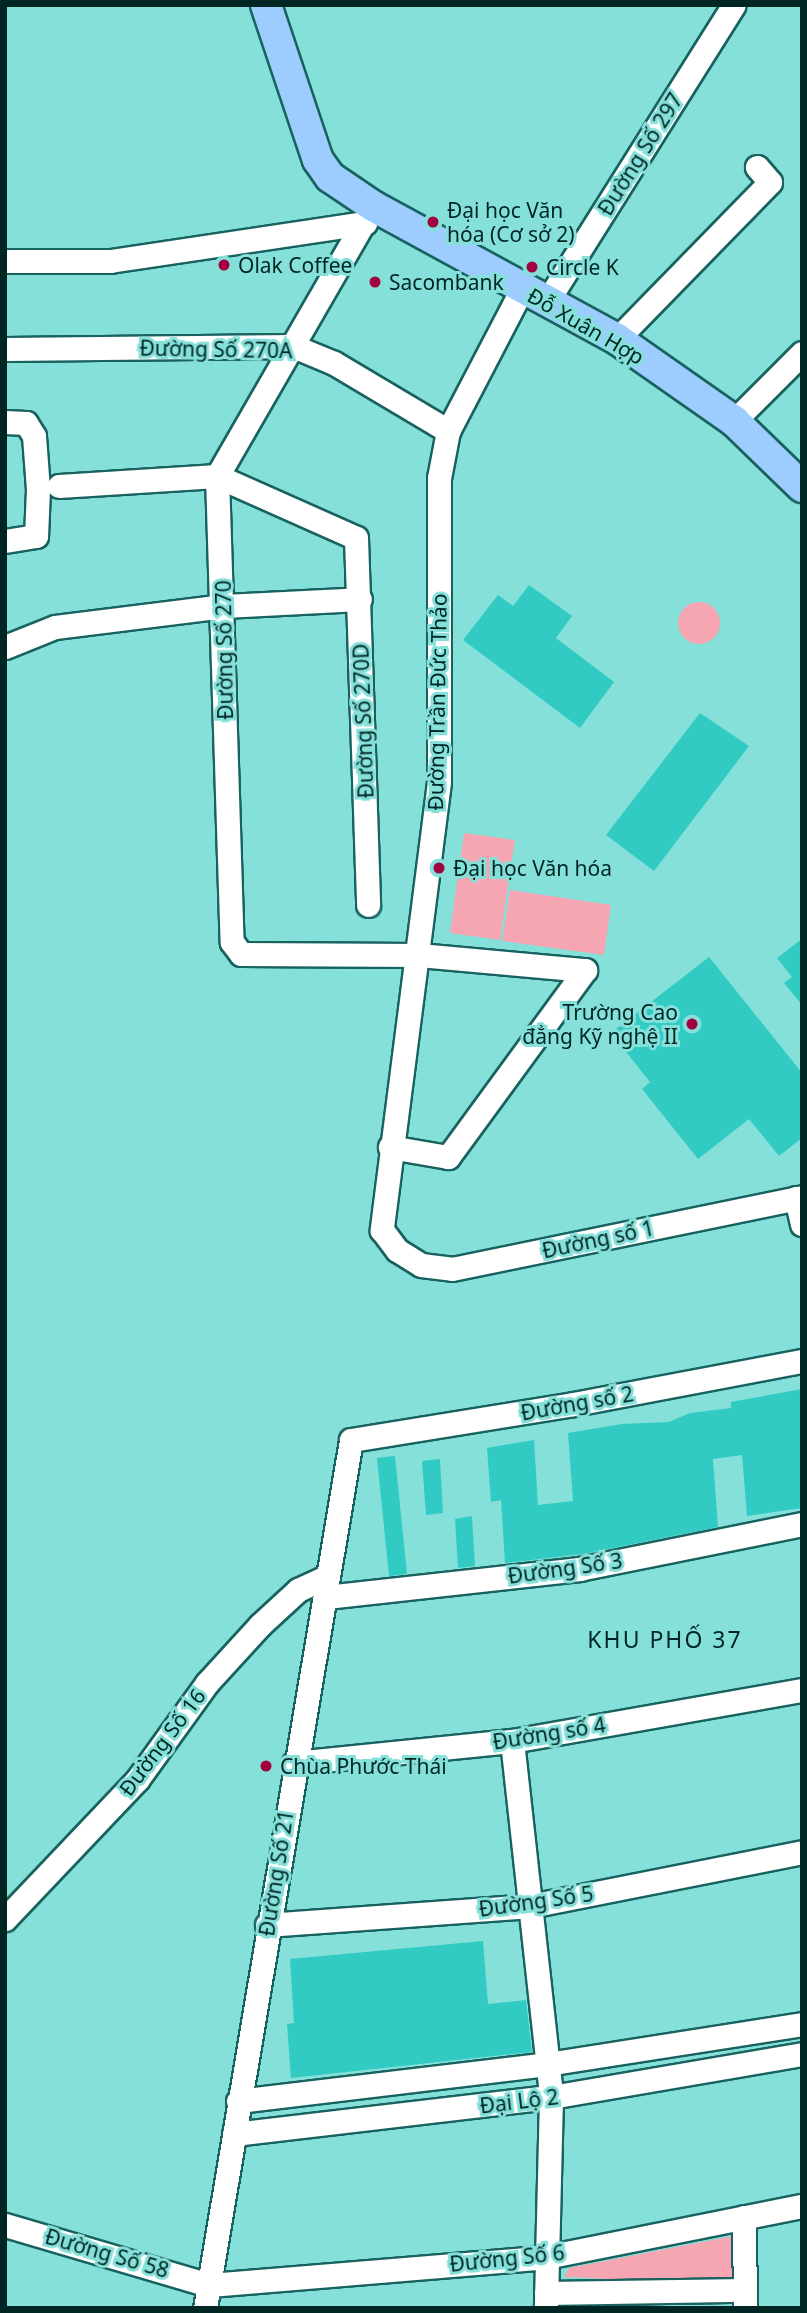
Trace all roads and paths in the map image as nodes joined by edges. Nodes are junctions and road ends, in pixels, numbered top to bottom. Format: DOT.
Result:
graph roads {
  1 [pos="266,5"];
  2 [pos="734,5"];
  3 [pos="757,167"];
  4 [pos="369,215"];
  5 [pos="5,261"];
  6 [pos="534,296"];
  7 [pos="617,339"];
  8 [pos="293,346"];
  9 [pos="5,349"];
  10 [pos="802,353"];
  11 [pos="734,421"];
  12 [pos="5,422"];
  13 [pos="448,431"];
  14 [pos="217,476"];
  15 [pos="59,486"];
  16 [pos="802,487"];
  17 [pos="5,541"];
  18 [pos="360,599"];
  19 [pos="224,606"];
  20 [pos="5,646"];
  21 [pos="368,905"];
  22 [pos="419,956"];
  23 [pos="390,1147"];
  24 [pos="799,1198"];
  25 [pos="802,1224"];
  26 [pos="397,1250"];
  27 [pos="802,1361"];
  28 [pos="351,1440"];
  29 [pos="802,1524"];
  30 [pos="327,1586"];
  31 [pos="802,1690"];
  32 [pos="512,1741"];
  33 [pos="295,1762"];
  34 [pos="802,1852"];
  35 [pos="530,1906"];
  36 [pos="5,1919"];
  37 [pos="267,1925"];
  38 [pos="802,2024"];
  39 [pos="802,2054"];
  40 [pos="547,2064"];
  41 [pos="551,2097"];
  42 [pos="238,2101"];
  43 [pos="234,2134"];
  44 [pos="802,2206"];
  45 [pos="744,2217"];
  46 [pos="5,2225"];
  47 [pos="546,2257"];
  48 [pos="208,2285"];
  49 [pos="745,2299"];
  50 [pos="546,2300"];
  51 [pos="205,2308"];
  1 -- 4 [label="main road, Đỗ Xuân Hợp"];
  2 -- 6 [label="street, Đường Số 297"];
  3 -- 7 [label="street"];
  4 -- 5 [label="street"];
  4 -- 6 [label="main road, Đỗ Xuân Hợp"];
  4 -- 8 [label="street"];
  6 -- 7 [label="main road, Đỗ Xuân Hợp"];
  6 -- 13 [label="street, Đường Trần Đức Thảo"];
  7 -- 11 [label="main road, Đỗ Xuân Hợp"];
  8 -- 9 [label="street, Đường Số 270A"];
  8 -- 13 [label="street, Đường Số 270A"];
  8 -- 14 [label="street"];
  10 -- 11 [label="street"];
  11 -- 16 [label="main road, Đỗ Xuân Hợp"];
  12 -- 17 [label="street"];
  13 -- 22 [label="street, Đường Trần Đức Thảo"];
  14 -- 15 [label="street"];
  14 -- 18 [label="street, Đường Số 270D"];
  14 -- 19 [label="street, Đường Số 270"];
  18 -- 19 [label="street"];
  18 -- 21 [label="street, Đường Số 270D"];
  19 -- 20 [label="street"];
  19 -- 22 [label="street, Đường Số 270"];
  22 -- 23 [label="street, Đường Trần Đức Thảo"];
  22 -- 23 [label="street"];
  23 -- 26 [label="street, Đường Trần Đức Thảo"];
  24 -- 25 [label="street"];
  24 -- 26 [label="street, Đường số 1"];
  27 -- 28 [label="street, Đường số 2"];
  28 -- 30 [label="street, Đường Số 21"];
  29 -- 30 [label="street, Đường Số 3"];
  30 -- 33 [label="street, Đường Số 21"];
  30 -- 36 [label="street, Đường Số 16"];
  31 -- 32 [label="street, Đường số 4"];
  32 -- 33 [label="street, Đường số 4"];
  32 -- 35 [label="street"];
  33 -- 37 [label="street, Đường Số 21"];
  34 -- 35 [label="street, Đường Số 5"];
  35 -- 37 [label="street, Đường Số 5"];
  35 -- 40 [label="street"];
  37 -- 42 [label="street, Đường Số 21"];
  38 -- 40 [label="street, Đại Lộ 2"];
  39 -- 41 [label="street, Đại Lộ 2"];
  40 -- 41 [label="street"];
  40 -- 42 [label="street, Đại Lộ 2"];
  41 -- 43 [label="street, Đại Lộ 2"];
  41 -- 47 [label="street"];
  42 -- 43 [label="street, Đường Số 21"];
  43 -- 48 [label="street, Đường Số 21"];
  44 -- 45 [label="street, Đường Số 6"];
  45 -- 47 [label="street, Đường Số 6"];
  45 -- 49 [label="street"];
  46 -- 48 [label="street, Đường Số 58"];
  47 -- 48 [label="street, Đường Số 6"];
  47 -- 50 [label="street"];
  48 -- 51 [label="street, Đường Số 21"];
  49 -- 50 [label="street"];
}
